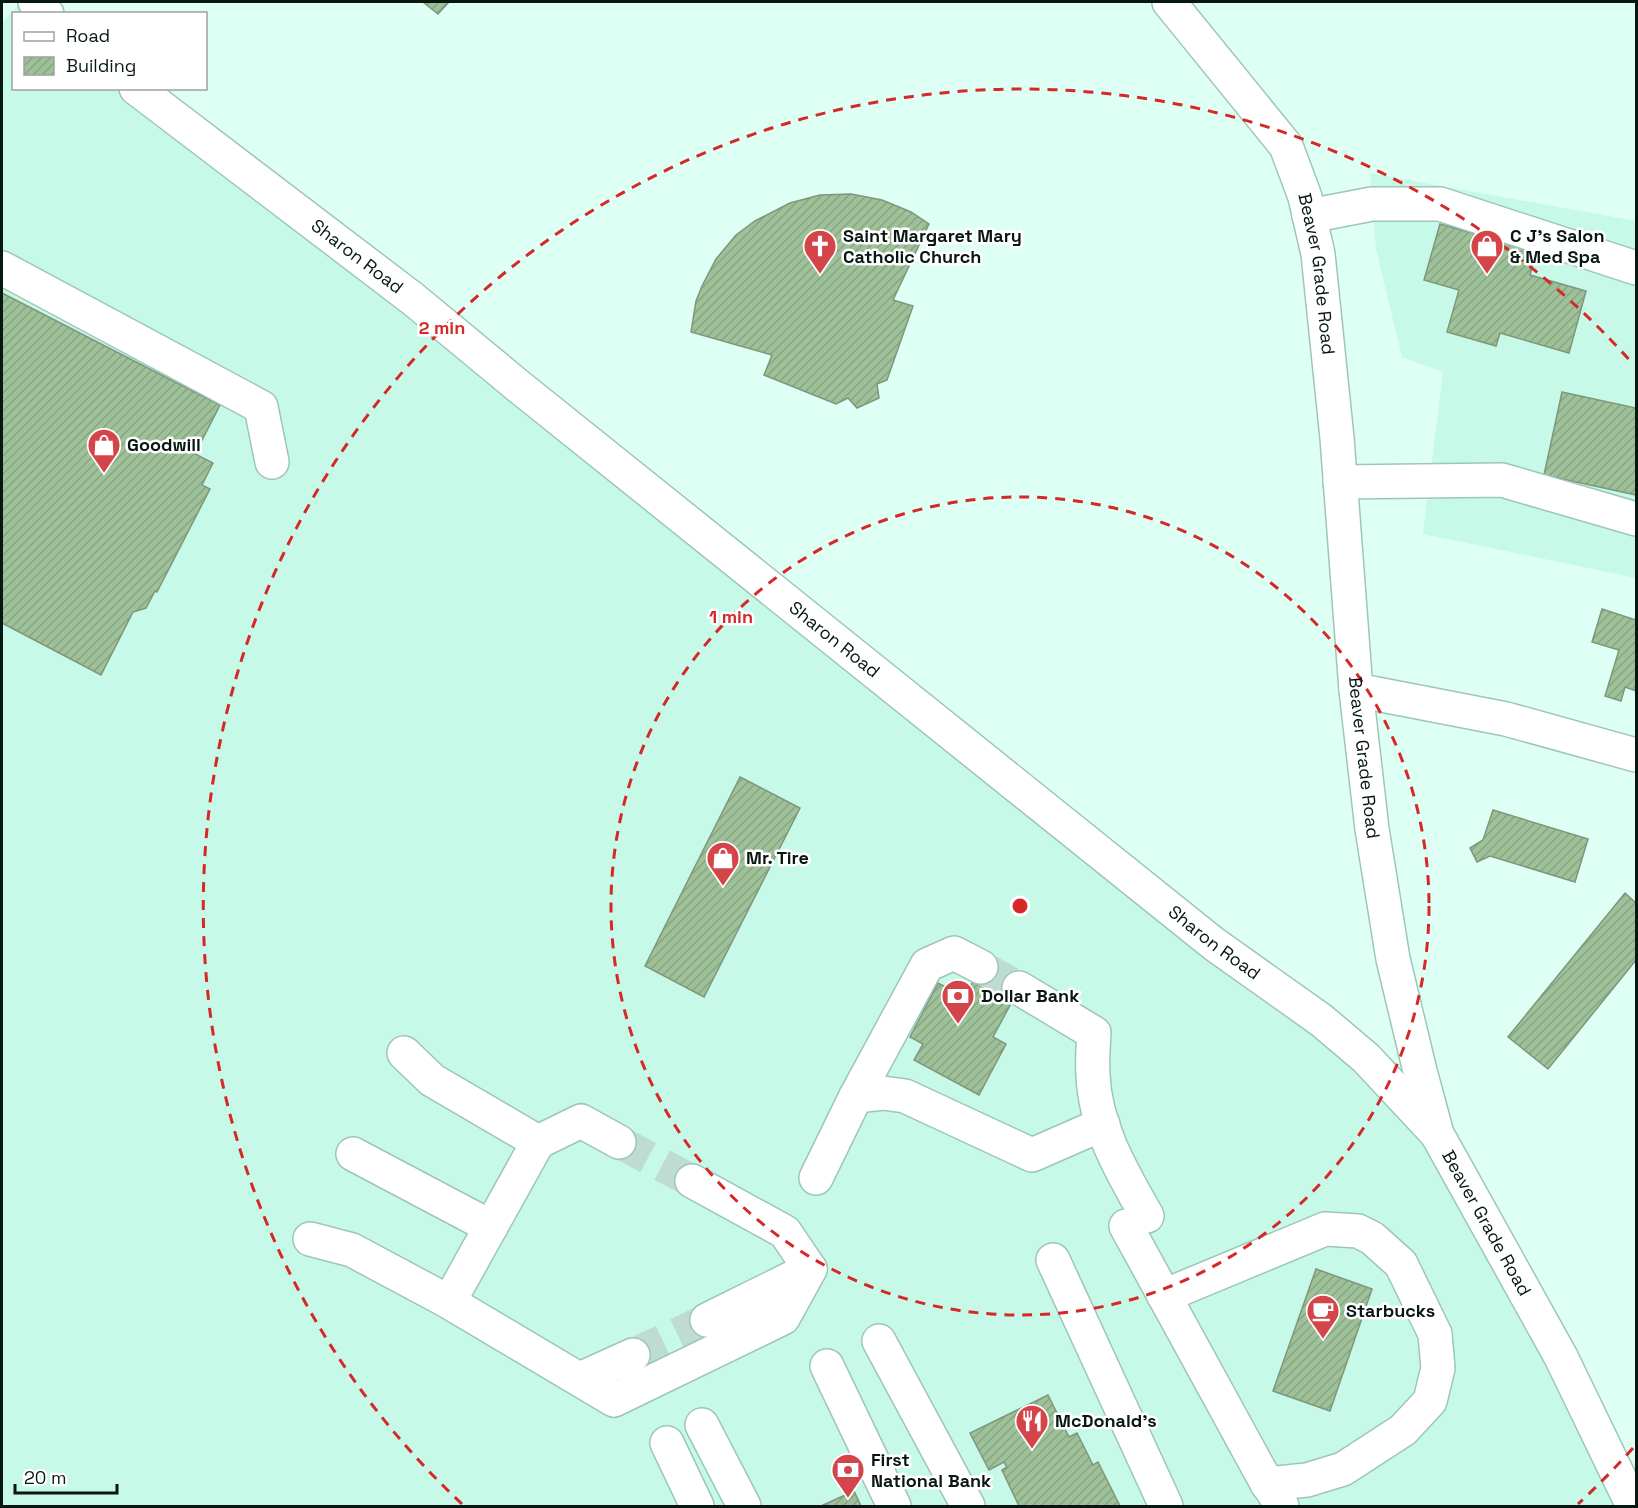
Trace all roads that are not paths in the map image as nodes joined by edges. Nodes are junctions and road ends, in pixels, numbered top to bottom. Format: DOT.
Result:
graph roads {
  1 [pos="1169,2"];
  2 [pos="139,90"];
  3 [pos="1310,216"];
  4 [pos="2,268"];
  5 [pos="1636,268"];
  6 [pos="272,462"];
  7 [pos="1340,482"];
  8 [pos="1636,519"];
  9 [pos="1356,690"];
  10 [pos="1636,755"];
  11 [pos="981,967"];
  12 [pos="1019,988"];
  13 [pos="404,1053"];
  14 [pos="856,1096"];
  15 [pos="1103,1124"];
  16 [pos="1437,1134"];
  17 [pos="538,1142"];
  18 [pos="619,1142"];
  19 [pos="353,1154"];
  20 [pos="816,1178"];
  21 [pos="692,1181"];
  22 [pos="491,1227"];
  23 [pos="310,1239"];
  24 [pos="1053,1260"];
  25 [pos="810,1269"];
  26 [pos="1164,1296"];
  27 [pos="449,1302"];
  28 [pos="707,1320"];
  29 [pos="879,1341"];
  30 [pos="633,1355"];
  31 [pos="827,1366"];
  32 [pos="579,1379"];
  33 [pos="702,1425"];
  34 [pos="667,1443"];
  35 [pos="1275,1495"];
  36 [pos="1628,1505"];
  37 [pos="697,1506"];
  38 [pos="744,1506"];
  39 [pos="894,1506"];
  40 [pos="968,1506"];
  41 [pos="1166,1506"];
  1 -- 3 [label="street, Beaver Grade Road"];
  2 -- 16 [label="street, Sharon Road"];
  3 -- 5 [label="street"];
  3 -- 7 [label="street, Beaver Grade Road"];
  4 -- 6 [label="street"];
  7 -- 8 [label="street"];
  7 -- 9 [label="street, Beaver Grade Road"];
  9 -- 10 [label="street"];
  9 -- 16 [label="street, Beaver Grade Road"];
  11 -- 14 [label="street"];
  12 -- 15 [label="street"];
  13 -- 17 [label="street"];
  14 -- 15 [label="street"];
  14 -- 20 [label="street"];
  15 -- 26 [label="street"];
  16 -- 36 [label="street, Beaver Grade Road"];
  17 -- 18 [label="street"];
  17 -- 22 [label="street"];
  19 -- 22 [label="street"];
  21 -- 25 [label="street"];
  22 -- 27 [label="street"];
  23 -- 27 [label="street"];
  24 -- 41 [label="street"];
  25 -- 28 [label="street"];
  25 -- 32 [label="street"];
  26 -- 35 [label="street"];
  26 -- 35 [label="street"];
  27 -- 32 [label="street"];
  29 -- 40 [label="street"];
  30 -- 32 [label="street"];
  31 -- 39 [label="street"];
  33 -- 38 [label="street"];
  34 -- 37 [label="street"];
}
